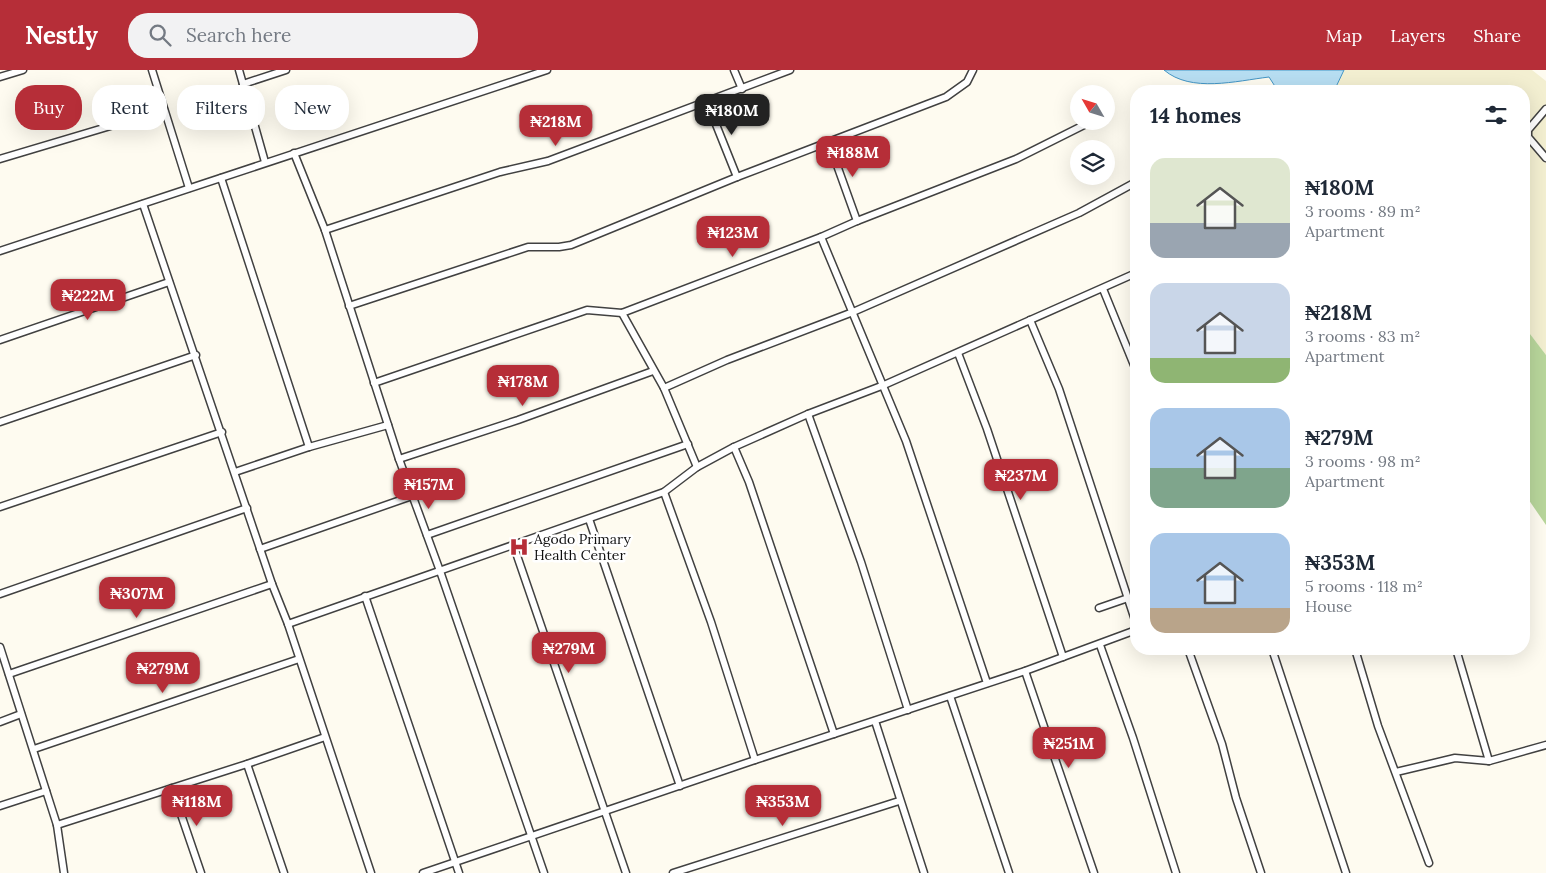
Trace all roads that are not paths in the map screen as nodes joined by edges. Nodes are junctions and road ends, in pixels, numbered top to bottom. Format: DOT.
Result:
graph roads {
  1 [pos="23,70"];
  2 [pos="152,70"];
  3 [pos="239,70"];
  4 [pos="286,70"];
  5 [pos="547,70"];
  6 [pos="734,70"];
  7 [pos="790,70"];
  8 [pos="973,70"];
  9 [pos="0,77"];
  10 [pos="243,84"];
  11 [pos="156,85"];
  12 [pos="742,88"];
  13 [pos="707,102"];
  14 [pos="1546,109"];
  15 [pos="167,119"];
  16 [pos="1530,128"];
  17 [pos="97,130"];
  18 [pos="1074,130"];
  19 [pos="1530,139"];
  20 [pos="829,143"];
  21 [pos="294,153"];
  22 [pos="1546,158"];
  23 [pos="0,159"];
  24 [pos="265,162"];
  25 [pos="737,177"];
  26 [pos="221,178"];
  27 [pos="1130,185"];
  28 [pos="189,188"];
  29 [pos="143,204"];
  30 [pos="857,221"];
  31 [pos="325,230"];
  32 [pos="821,237"];
  33 [pos="0,251"];
  34 [pos="1130,275"];
  35 [pos="169,282"];
  36 [pos="1103,289"];
  37 [pos="349,306"];
  38 [pos="853,312"];
  39 [pos="622,313"];
  40 [pos="1030,320"];
  41 [pos="0,340"];
  42 [pos="958,353"];
  43 [pos="196,355"];
  44 [pos="1130,355"];
  45 [pos="653,371"];
  46 [pos="374,384"];
  47 [pos="884,385"];
  48 [pos="664,388"];
  49 [pos="808,414"];
  50 [pos="0,422"];
  51 [pos="388,425"];
  52 [pos="222,432"];
  53 [pos="688,444"];
  54 [pos="309,447"];
  55 [pos="734,447"];
  56 [pos="399,459"];
  57 [pos="697,467"];
  58 [pos="235,472"];
  59 [pos="664,492"];
  60 [pos="412,496"];
  61 [pos="0,506"];
  62 [pos="247,508"];
  63 [pos="589,519"];
  64 [pos="427,535"];
  65 [pos="513,544"];
  66 [pos="260,549"];
  67 [pos="440,570"];
  68 [pos="272,584"];
  69 [pos="0,594"];
  70 [pos="365,596"];
  71 [pos="1128,598"];
  72 [pos="1130,604"];
  73 [pos="1099,608"];
  74 [pos="288,624"];
  75 [pos="1130,632"];
  76 [pos="1100,645"];
  77 [pos="0,647"];
  78 [pos="1190,655"];
  79 [pos="1274,655"];
  80 [pos="1357,655"];
  81 [pos="1458,655"];
  82 [pos="1063,657"];
  83 [pos="299,659"];
  84 [pos="1025,671"];
  85 [pos="9,674"];
  86 [pos="988,683"];
  87 [pos="950,696"];
  88 [pos="908,710"];
  89 [pos="21,714"];
  90 [pos="874,721"];
  91 [pos="0,722"];
  92 [pos="834,734"];
  93 [pos="324,737"];
  94 [pos="1546,745"];
  95 [pos="34,748"];
  96 [pos="755,760"];
  97 [pos="1489,761"];
  98 [pos="247,764"];
  99 [pos="1396,772"];
  100 [pos="680,786"];
  101 [pos="172,788"];
  102 [pos="46,791"];
  103 [pos="899,801"];
  104 [pos="0,806"];
  105 [pos="605,811"];
  106 [pos="57,825"];
  107 [pos="532,837"];
  108 [pos="455,862"];
  109 [pos="1429,863"];
  110 [pos="64,873"];
  111 [pos="201,873"];
  112 [pos="284,873"];
  113 [pos="371,873"];
  114 [pos="423,873"];
  115 [pos="459,873"];
  116 [pos="544,873"];
  117 [pos="626,873"];
  118 [pos="673,873"];
  119 [pos="924,873"];
  120 [pos="1009,873"];
  121 [pos="1094,873"];
  122 [pos="1176,873"];
  123 [pos="1261,873"];
  124 [pos="1346,873"];
  1 -- 9 [label="street"];
  2 -- 11 [label="street"];
  3 -- 10 [label="street"];
  4 -- 10 [label="street"];
  5 -- 21 [label="street"];
  6 -- 12 [label="street"];
  7 -- 12 [label="street"];
  8 -- 20 [label="street"];
  10 -- 24 [label="street"];
  12 -- 13 [label="street"];
  13 -- 25 [label="street"];
  13 -- 31 [label="street"];
  14 -- 16 [label="street"];
  15 -- 28 [label="street"];
  17 -- 23 [label="street"];
  18 -- 30 [label="street"];
  19 -- 22 [label="street"];
  20 -- 25 [label="street"];
  20 -- 30 [label="street"];
  21 -- 24 [label="street"];
  21 -- 31 [label="street"];
  24 -- 26 [label="street"];
  25 -- 37 [label="street"];
  26 -- 28 [label="street"];
  26 -- 54 [label="street"];
  27 -- 38 [label="street"];
  28 -- 29 [label="street"];
  29 -- 33 [label="street"];
  29 -- 35 [label="street"];
  30 -- 32 [label="street"];
  31 -- 37 [label="street"];
  32 -- 38 [label="street"];
  32 -- 39 [label="street"];
  34 -- 36 [label="street"];
  35 -- 41 [label="street"];
  35 -- 43 [label="street"];
  36 -- 40 [label="street"];
  36 -- 44 [label="street"];
  37 -- 46 [label="street"];
  38 -- 47 [label="street"];
  38 -- 48 [label="street"];
  39 -- 45 [label="street"];
  39 -- 46 [label="street"];
  40 -- 42 [label="street"];
  40 -- 71 [label="street"];
  42 -- 47 [label="street"];
  42 -- 82 [label="street"];
  43 -- 50 [label="street"];
  43 -- 52 [label="street"];
  45 -- 48 [label="street"];
  45 -- 56 [label="street"];
  46 -- 51 [label="street"];
  47 -- 49 [label="street"];
  47 -- 86 [label="street"];
  48 -- 53 [label="street"];
  49 -- 55 [label="street"];
  49 -- 88 [label="street"];
  51 -- 54 [label="street"];
  51 -- 56 [label="street"];
  52 -- 58 [label="street"];
  52 -- 61 [label="street"];
  53 -- 57 [label="street"];
  53 -- 64 [label="street"];
  54 -- 58 [label="street"];
  55 -- 57 [label="street"];
  55 -- 92 [label="street"];
  56 -- 60 [label="street"];
  57 -- 59 [label="street"];
  58 -- 62 [label="street"];
  59 -- 63 [label="street"];
  59 -- 96 [label="street"];
  60 -- 64 [label="street"];
  60 -- 66 [label="street"];
  62 -- 66 [label="street"];
  62 -- 69 [label="street"];
  63 -- 65 [label="street"];
  63 -- 100 [label="street"];
  64 -- 67 [label="street"];
  65 -- 67 [label="street"];
  65 -- 105 [label="street"];
  66 -- 68 [label="street"];
  67 -- 70 [label="street"];
  67 -- 107 [label="street"];
  68 -- 74 [label="street"];
  68 -- 85 [label="street"];
  70 -- 74 [label="street"];
  70 -- 108 [label="street"];
  71 -- 72 [label="street"];
  71 -- 73 [label="street"];
  74 -- 83 [label="street"];
  75 -- 76 [label="street"];
  76 -- 82 [label="street"];
  76 -- 122 [label="street"];
  77 -- 85 [label="street"];
  78 -- 123 [label="street"];
  79 -- 124 [label="street"];
  80 -- 99 [label="street"];
  81 -- 97 [label="street"];
  82 -- 84 [label="street"];
  83 -- 93 [label="street"];
  83 -- 95 [label="street"];
  84 -- 86 [label="street"];
  84 -- 121 [label="street"];
  85 -- 89 [label="street"];
  86 -- 87 [label="street"];
  87 -- 88 [label="street"];
  87 -- 120 [label="street"];
  88 -- 90 [label="street"];
  89 -- 91 [label="street"];
  89 -- 95 [label="street"];
  90 -- 92 [label="street"];
  90 -- 103 [label="street"];
  92 -- 96 [label="street"];
  93 -- 98 [label="street"];
  93 -- 113 [label="street"];
  94 -- 97 [label="street"];
  95 -- 102 [label="street"];
  96 -- 100 [label="street"];
  97 -- 99 [label="street"];
  98 -- 101 [label="street"];
  98 -- 112 [label="street"];
  99 -- 109 [label="street"];
  100 -- 105 [label="street"];
  101 -- 106 [label="street"];
  101 -- 111 [label="street"];
  102 -- 104 [label="street"];
  102 -- 106 [label="street"];
  103 -- 118 [label="street"];
  103 -- 119 [label="street"];
  105 -- 107 [label="street"];
  105 -- 117 [label="street"];
  106 -- 110 [label="street"];
  107 -- 108 [label="street"];
  107 -- 116 [label="street"];
  108 -- 114 [label="street"];
  108 -- 115 [label="street"];
}
